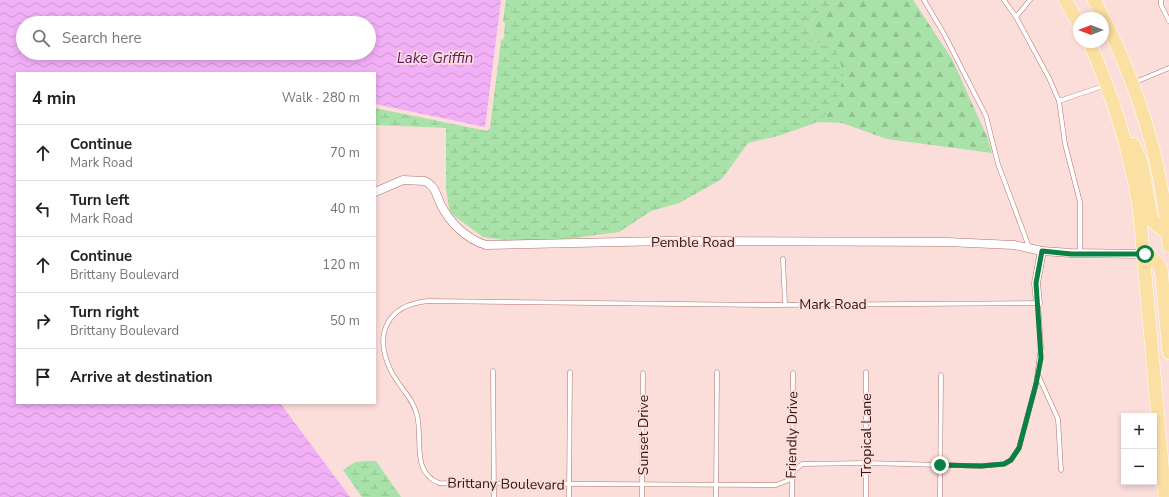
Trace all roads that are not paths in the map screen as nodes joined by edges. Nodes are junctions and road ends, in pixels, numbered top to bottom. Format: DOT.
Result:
graph roads {
  1 [pos="924,0"];
  2 [pos="1004,0"];
  3 [pos="1030,0"];
  4 [pos="1065,0"];
  5 [pos="1161,0"];
  6 [pos="1097,2"];
  7 [pos="1073,14"];
  8 [pos="1016,17"];
  9 [pos="1169,21"];
  10 [pos="1092,48"];
  11 [pos="1169,68"];
  12 [pos="1133,83"];
  13 [pos="1108,84"];
  14 [pos="1059,101"];
  15 [pos="1124,132"];
  16 [pos="376,192"];
  17 [pos="1166,192"];
  18 [pos="1169,238"];
  19 [pos="1029,247"];
  20 [pos="1042,251"];
  21 [pos="1080,254"];
  22 [pos="1145,254"];
  23 [pos="783,259"];
  24 [pos="472,301"];
  25 [pos="1038,303"];
  26 [pos="785,304"];
  27 [pos="1169,353"];
  28 [pos="493,371"];
  29 [pos="570,372"];
  30 [pos="717,372"];
  31 [pos="866,372"];
  32 [pos="643,373"];
  33 [pos="793,373"];
  34 [pos="1038,374"];
  35 [pos="941,375"];
  36 [pos="866,463"];
  37 [pos="940,465"];
  38 [pos="1061,470"];
  39 [pos="792,474"];
  40 [pos="494,484"];
  41 [pos="569,484"];
  42 [pos="642,484"];
  43 [pos="716,485"];
  44 [pos="1166,495"];
  45 [pos="494,497"];
  46 [pos="569,497"];
  47 [pos="642,497"];
  48 [pos="716,497"];
  49 [pos="792,497"];
  50 [pos="866,497"];
  51 [pos="940,497"];
  1 -- 19 [label="lane"];
  2 -- 8 [label="lane"];
  3 -- 8 [label="lane"];
  4 -- 7 [label="main road"];
  5 -- 9 [label="lane"];
  6 -- 12 [label="main road"];
  8 -- 14 [label="lane"];
  10 -- 13 [label="main road"];
  11 -- 12 [label="lane"];
  12 -- 17 [label="main road"];
  13 -- 14 [label="lane"];
  13 -- 15 [label="main road"];
  14 -- 21 [label="lane"];
  15 -- 18 [label="main road"];
  15 -- 22 [label="main road"];
  16 -- 19 [label="street, Pemble Road"];
  17 -- 18 [label="main road"];
  19 -- 20 [label="street, Pemble Road"];
  20 -- 21 [label="street"];
  20 -- 25 [label="street"];
  21 -- 22 [label="street"];
  22 -- 27 [label="main road"];
  22 -- 44 [label="main road"];
  23 -- 26 [label="lane"];
  24 -- 26 [label="lane, Mark Road"];
  24 -- 40 [label="lane, Brittany Boulevard"];
  25 -- 26 [label="lane, Mark Road"];
  25 -- 34 [label="lane, Brittany Boulevard"];
  28 -- 40 [label="lane"];
  29 -- 41 [label="lane"];
  30 -- 43 [label="lane"];
  31 -- 36 [label="lane, Tropical Lane"];
  32 -- 42 [label="lane, Sunset Drive"];
  33 -- 39 [label="lane, Friendly Drive"];
  34 -- 37 [label="lane, Brittany Boulevard"];
  34 -- 38 [label="lane"];
  35 -- 37 [label="lane"];
  36 -- 37 [label="lane, Brittany Boulevard"];
  36 -- 39 [label="lane, Brittany Boulevard"];
  36 -- 50 [label="lane, Tropical Lane"];
  37 -- 51 [label="lane"];
  39 -- 43 [label="lane, Brittany Boulevard"];
  39 -- 49 [label="lane, Friendly Drive"];
  40 -- 41 [label="lane, Brittany Boulevard"];
  40 -- 45 [label="lane"];
  41 -- 42 [label="lane, Brittany Boulevard"];
  41 -- 46 [label="lane"];
  42 -- 43 [label="lane, Brittany Boulevard"];
  42 -- 47 [label="lane, Sunset Drive"];
  43 -- 48 [label="lane"];
}
